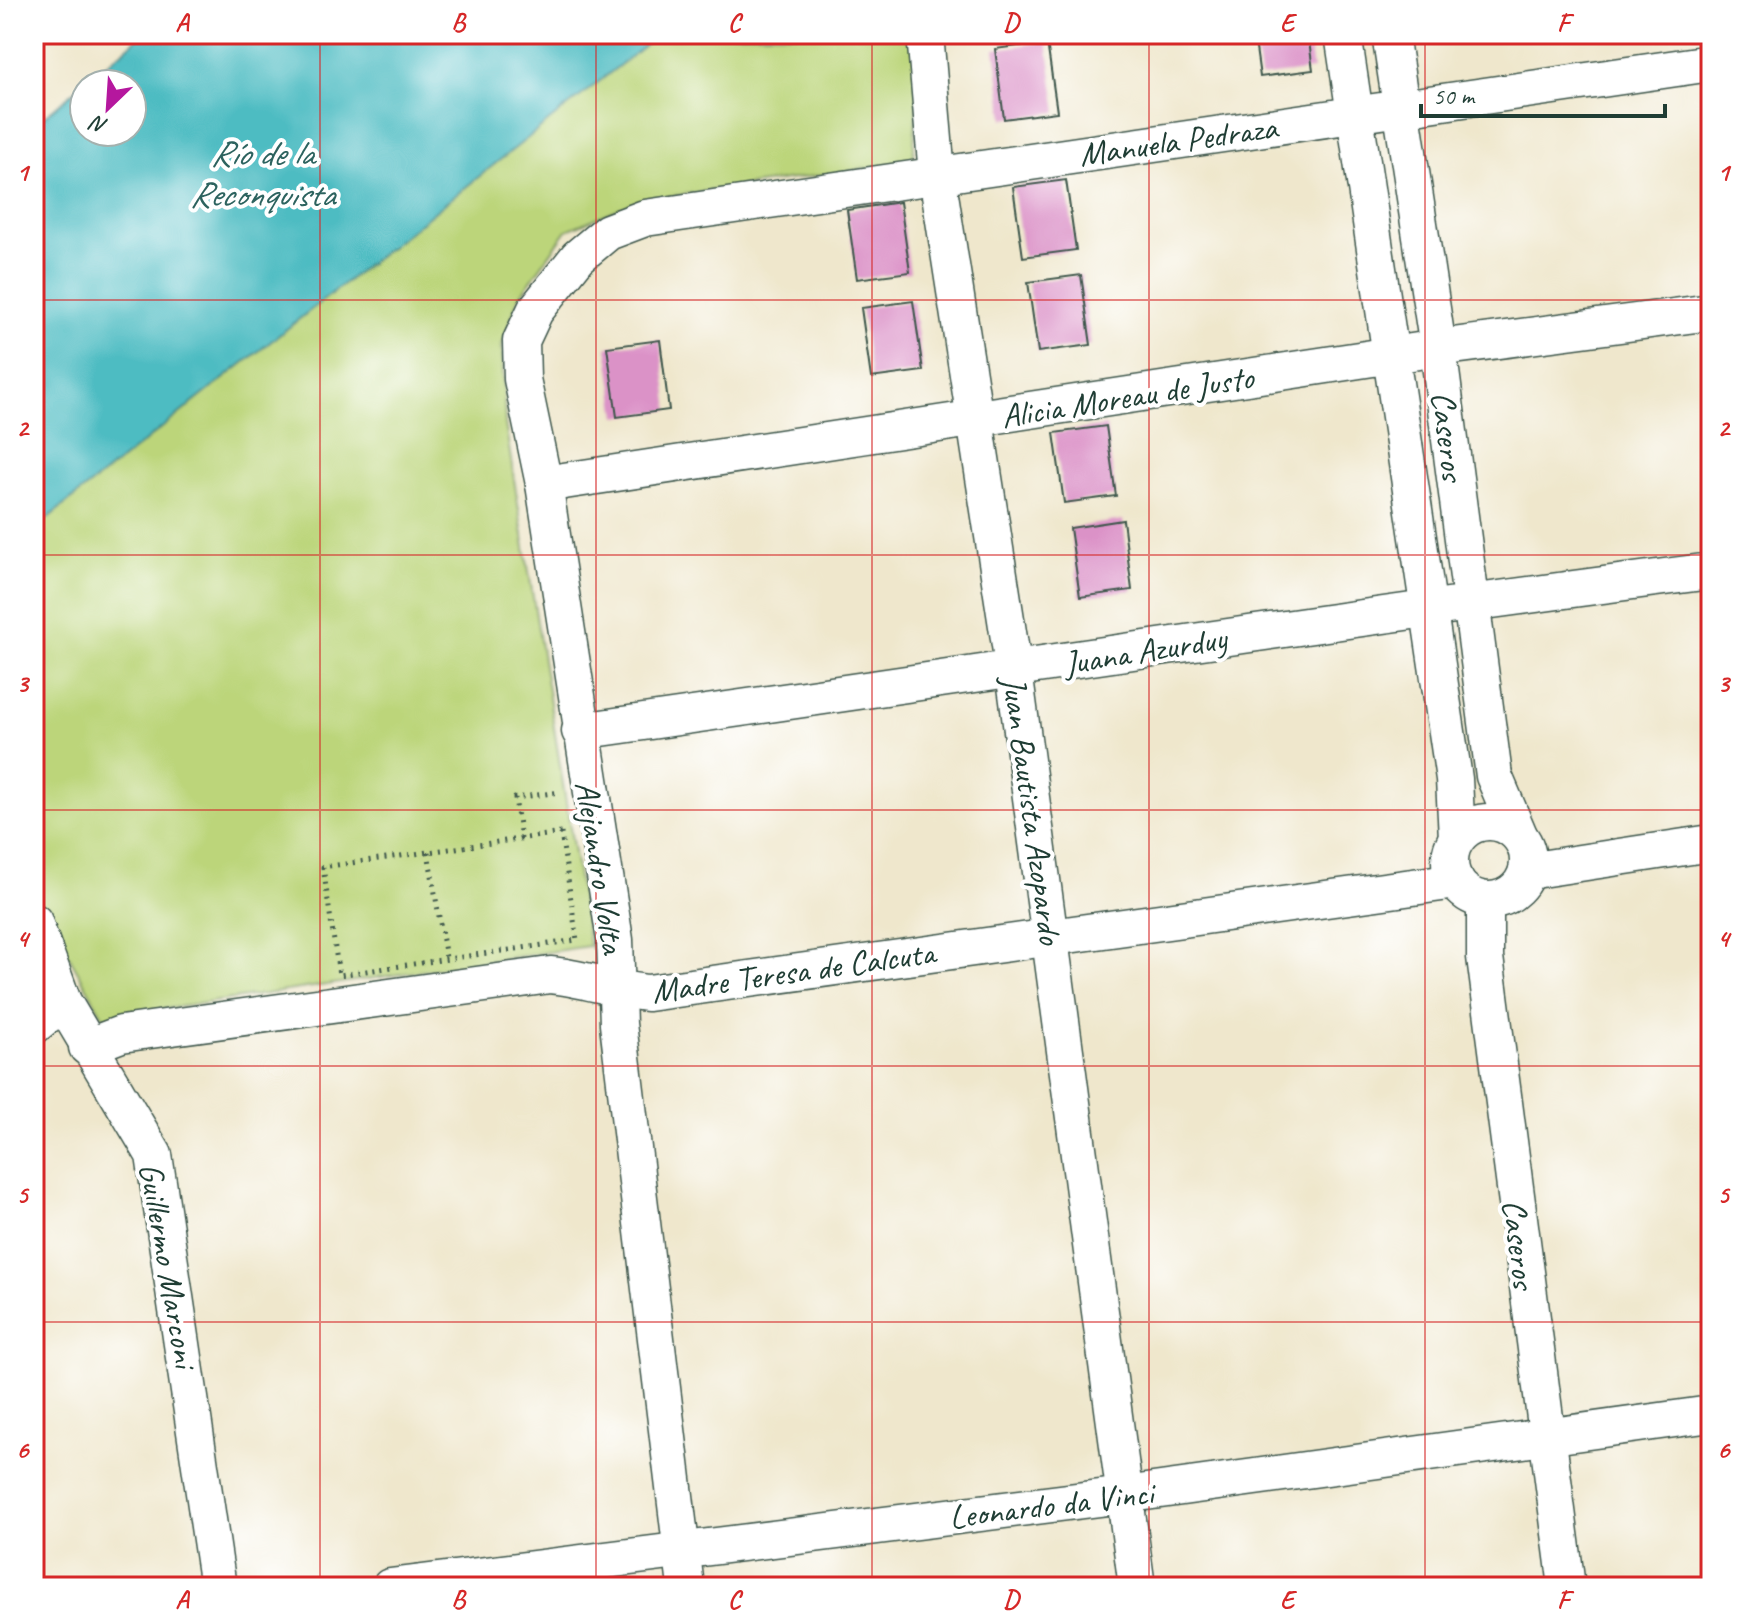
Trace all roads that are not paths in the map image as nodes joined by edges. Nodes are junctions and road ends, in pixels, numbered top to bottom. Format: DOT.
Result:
graph roads {
  1 [pos="925,34"];
  2 [pos="1343,34"];
  3 [pos="1390,34"];
  4 [pos="1711,63"];
  5 [pos="1401,109"];
  6 [pos="1355,114"];
  7 [pos="937,175"];
  8 [pos="1711,312"];
  9 [pos="521,341"];
  10 [pos="1438,348"];
  11 [pos="1389,355"];
  12 [pos="976,419"];
  13 [pos="544,484"];
  14 [pos="1711,571"];
  15 [pos="1470,601"];
  16 [pos="1426,606"];
  17 [pos="1014,671"];
  18 [pos="580,731"];
  19 [pos="1519,835"];
  20 [pos="1457,838"];
  21 [pos="1711,843"];
  22 [pos="1527,871"];
  23 [pos="1470,890"];
  24 [pos="34,922"];
  25 [pos="1051,934"];
  26 [pos="617,991"];
  27 [pos="63,1002"];
  28 [pos="34,1026"];
  29 [pos="87,1047"];
  30 [pos="1711,1414"];
  31 [pos="1544,1437"];
  32 [pos="1124,1495"];
  33 [pos="683,1570"];
  34 [pos="218,1587"];
  35 [pos="390,1587"];
  36 [pos="1137,1587"];
  37 [pos="1567,1587"];
  1 -- 7 [label="street, Juan Bautista Azopardo"];
  2 -- 6 [label="street, Caseros"];
  3 -- 5 [label="street, Caseros"];
  4 -- 5 [label="street, Manuela Pedraza"];
  5 -- 6 [label="street, Manuela Pedraza"];
  5 -- 10 [label="street, Caseros"];
  6 -- 7 [label="street, Manuela Pedraza"];
  6 -- 11 [label="street, Caseros"];
  7 -- 9 [label="street, Manuela Pedraza"];
  7 -- 12 [label="street, Juan Bautista Azopardo"];
  8 -- 10 [label="street, Alicia Moreau de Justo"];
  9 -- 13 [label="street, Alejandro Volta"];
  10 -- 11 [label="street, Alicia Moreau de Justo"];
  10 -- 15 [label="street, Caseros"];
  11 -- 12 [label="street, Alicia Moreau de Justo"];
  11 -- 16 [label="street, Caseros"];
  12 -- 13 [label="street, Alicia Moreau de Justo"];
  12 -- 17 [label="street, Juan Bautista Azopardo"];
  13 -- 18 [label="street, Alejandro Volta"];
  14 -- 15 [label="street, Juana Azurduy"];
  15 -- 16 [label="street, Juana Azurduy"];
  15 -- 19 [label="street, Caseros"];
  16 -- 17 [label="street, Juana Azurduy"];
  16 -- 20 [label="street, Caseros"];
  17 -- 18 [label="street, Juana Azurduy"];
  17 -- 25 [label="street, Juan Bautista Azopardo"];
  18 -- 26 [label="street, Alejandro Volta"];
  19 -- 20 [label="street"];
  19 -- 22 [label="street"];
  20 -- 23 [label="street"];
  21 -- 22 [label="street"];
  22 -- 23 [label="street"];
  23 -- 25 [label="street, Madre Teresa de Calcuta"];
  23 -- 31 [label="street, Caseros"];
  24 -- 27 [label="street, Guillermo Marconi"];
  25 -- 26 [label="street, Madre Teresa de Calcuta"];
  25 -- 32 [label="street, Juan Bautista Azopardo"];
  26 -- 29 [label="street, Madre Teresa de Calcuta"];
  26 -- 33 [label="street, Alejandro Volta"];
  27 -- 28 [label="street"];
  27 -- 29 [label="street, Guillermo Marconi"];
  29 -- 34 [label="street, Guillermo Marconi"];
  30 -- 31 [label="street, Leonardo da Vinci"];
  31 -- 32 [label="street, Leonardo da Vinci"];
  31 -- 37 [label="street, Caseros"];
  32 -- 33 [label="street, Leonardo da Vinci"];
  32 -- 36 [label="street, Juan Bautista Azopardo"];
  33 -- 35 [label="street, Leonardo da Vinci"];
}
